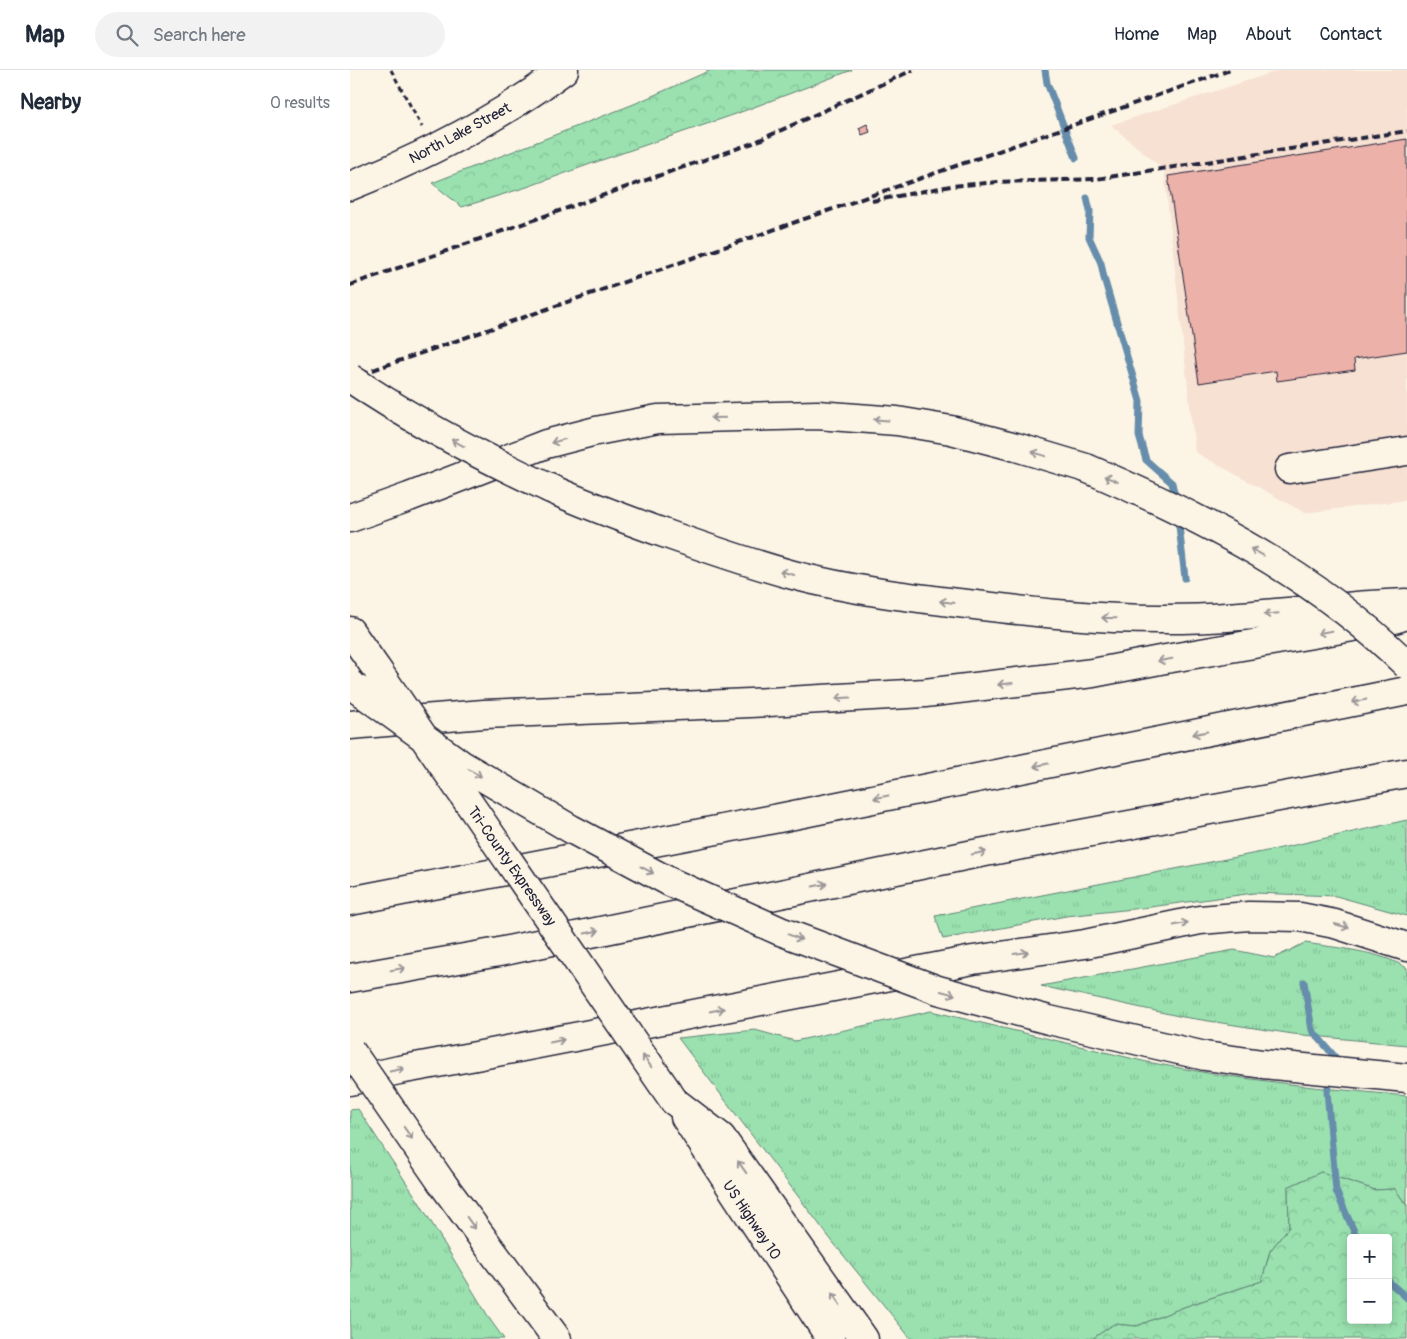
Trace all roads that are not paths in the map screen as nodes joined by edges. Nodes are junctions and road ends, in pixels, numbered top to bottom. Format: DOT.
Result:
graph roads {
  1 [pos="564,70"];
  2 [pos="350,186"];
  3 [pos="350,378"];
  4 [pos="1407,451"];
  5 [pos="1289,469"];
  6 [pos="350,518"];
  7 [pos="1407,603"];
  8 [pos="1407,615"];
  9 [pos="350,631"];
  10 [pos="1407,666"];
  11 [pos="350,684"];
  12 [pos="1407,691"];
  13 [pos="350,726"];
  14 [pos="1407,773"];
  15 [pos="350,901"];
  16 [pos="1407,947"];
  17 [pos="350,978"];
  18 [pos="350,1050"];
  19 [pos="1407,1078"];
  20 [pos="350,1082"];
  21 [pos="674,1101"];
  22 [pos="557,1339"];
  23 [pos="832,1339"];
  24 [pos="864,1339"];
  1 -- 2 [label="main road, North Lake Street"];
  7 -- 3 [label="main road, one-way, bridge"];
  4 -- 5 [label="main road"];
  10 -- 6 [label="main road, one-way, bridge"];
  8 -- 13 [label="main road, one-way"];
  21 -- 9 [label="main road, Tri-County Expressway, one-way, bridge"];
  11 -- 19 [label="main road, one-way, bridge"];
  12 -- 15 [label="main road, one-way"];
  17 -- 14 [label="main road, one-way"];
  20 -- 16 [label="main road, one-way"];
  18 -- 22 [label="main road, one-way, bridge"];
  21 -- 23 [label="main road, US Highway 10"];
  24 -- 21 [label="main road, one-way"];
}
